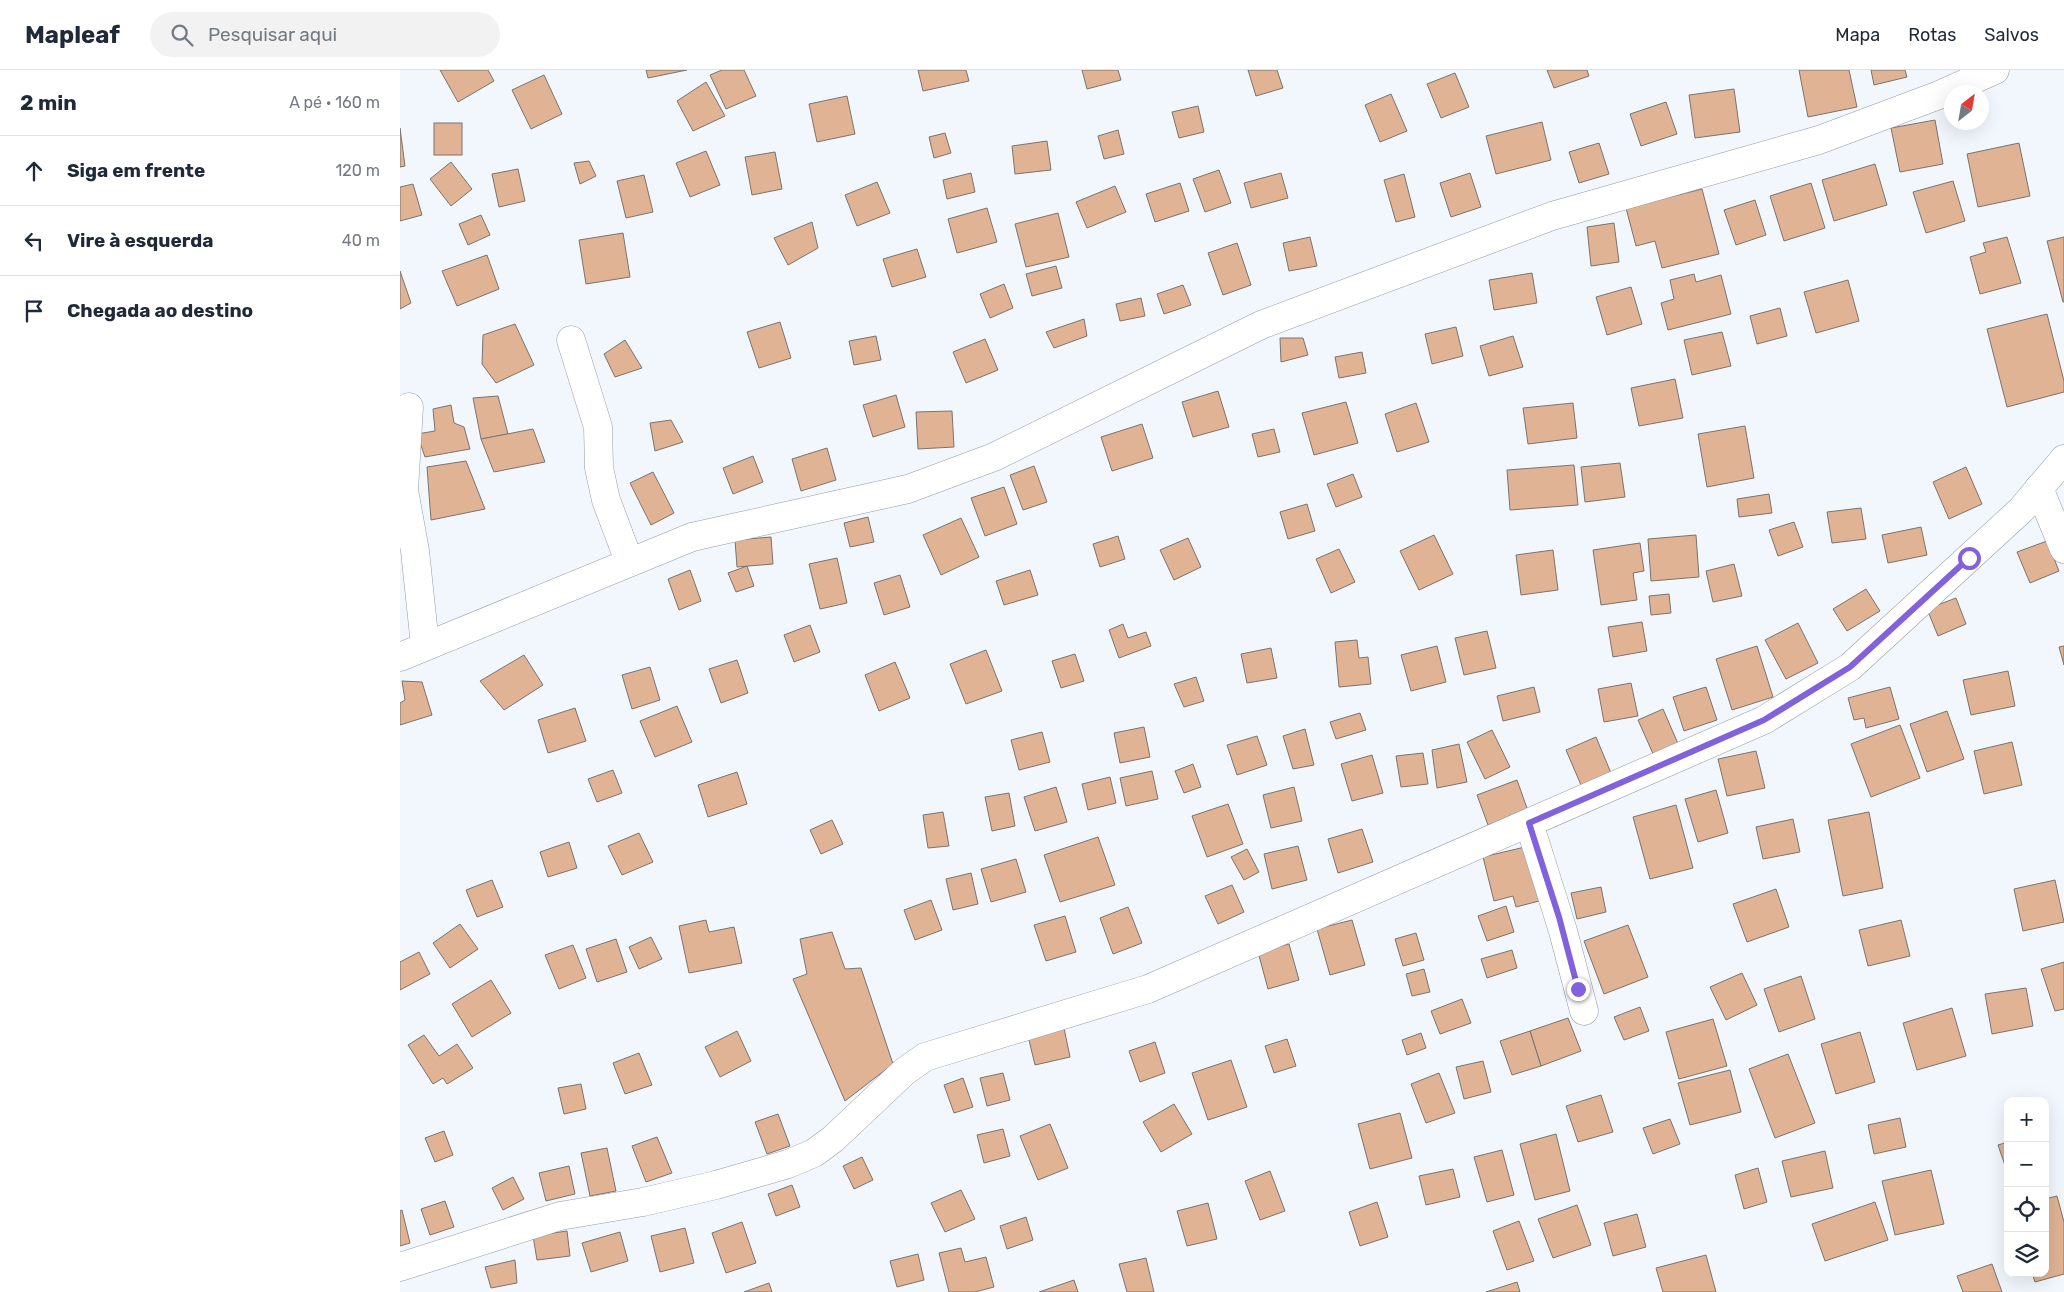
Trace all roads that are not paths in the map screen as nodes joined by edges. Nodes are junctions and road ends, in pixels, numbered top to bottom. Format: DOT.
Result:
graph roads {
  1 [pos="1995,70"];
  2 [pos="571,340"];
  3 [pos="409,407"];
  4 [pos="2064,459"];
  5 [pos="2039,488"];
  6 [pos="2064,549"];
  7 [pos="629,561"];
  8 [pos="425,645"];
  9 [pos="400,657"];
  10 [pos="1529,823"];
  11 [pos="1584,1011"];
  12 [pos="400,1267"];
  1 -- 7 [label="street"];
  2 -- 7 [label="street"];
  3 -- 8 [label="street"];
  4 -- 5 [label="street"];
  5 -- 6 [label="street"];
  5 -- 10 [label="street"];
  7 -- 8 [label="street"];
  8 -- 9 [label="street"];
  10 -- 11 [label="street"];
  10 -- 12 [label="street"];
}
